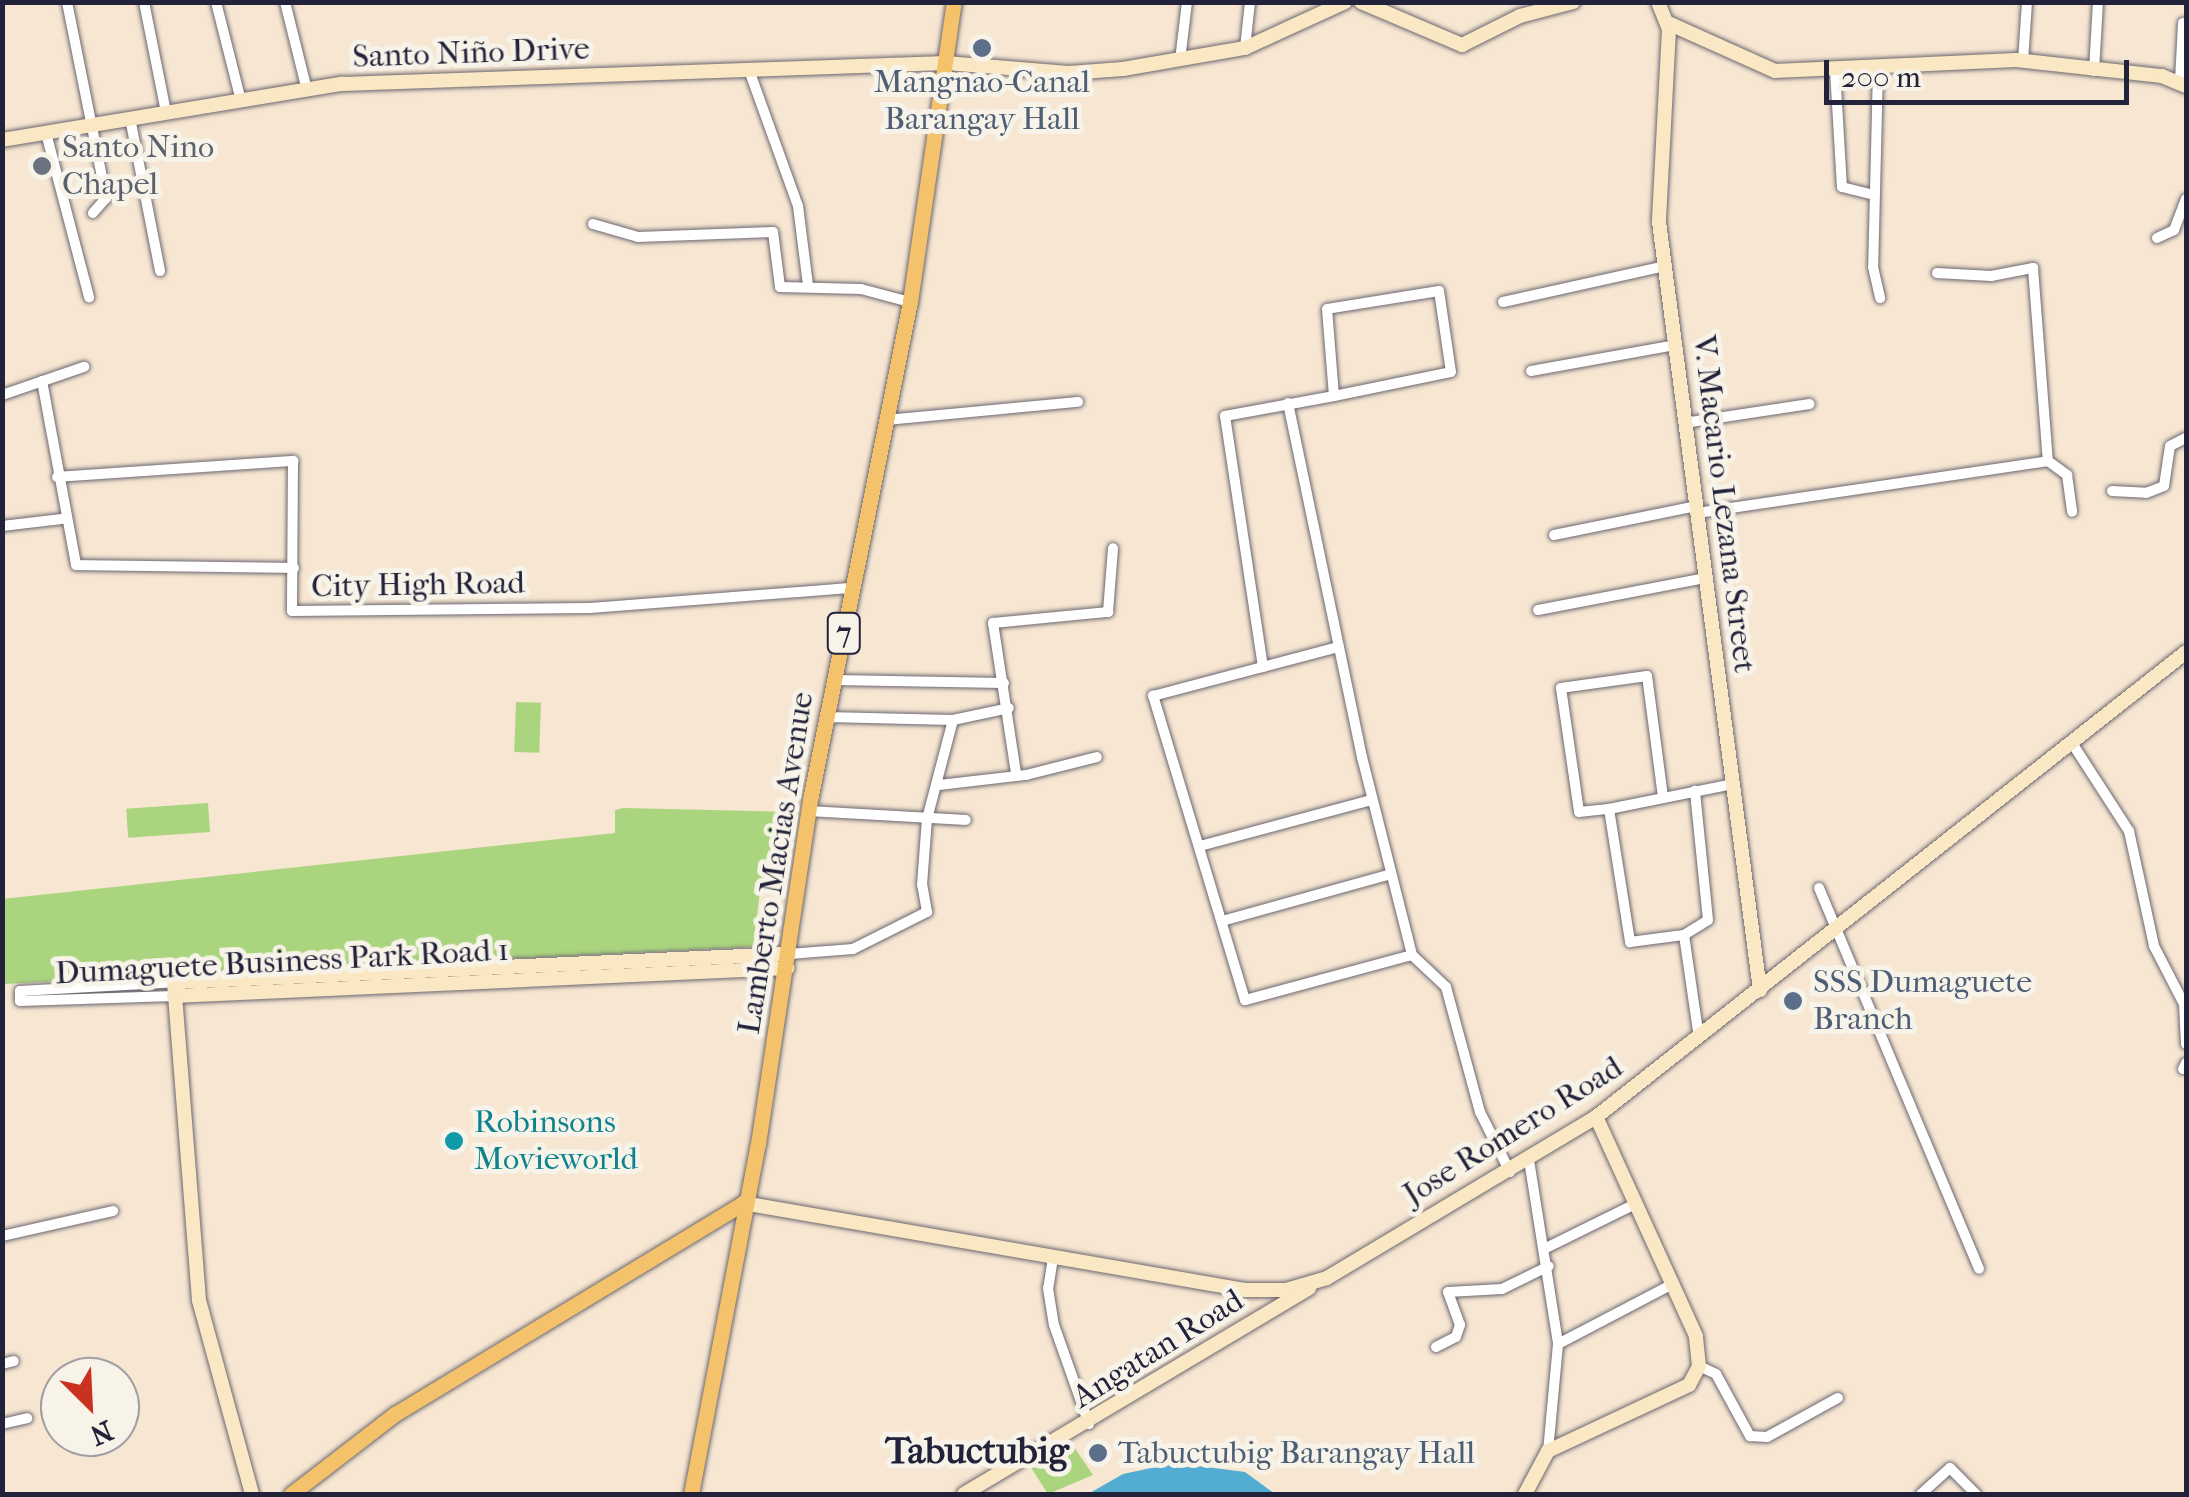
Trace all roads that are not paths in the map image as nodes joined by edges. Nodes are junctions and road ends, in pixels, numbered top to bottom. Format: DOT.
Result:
graph roads {
  1 [pos="66,2"];
  2 [pos="144,2"];
  3 [pos="216,2"];
  4 [pos="286,2"];
  5 [pos="954,2"];
  6 [pos="1187,2"];
  7 [pos="1250,2"];
  8 [pos="1346,2"];
  9 [pos="1360,2"];
  10 [pos="1573,2"];
  11 [pos="1658,2"];
  12 [pos="2027,2"];
  13 [pos="2098,2"];
  14 [pos="1668,24"];
  15 [pos="2183,24"];
  16 [pos="1245,48"];
  17 [pos="1180,60"];
  18 [pos="2024,61"];
  19 [pos="946,63"];
  20 [pos="1878,69"];
  21 [pos="748,70"];
  22 [pos="1835,70"];
  23 [pos="2094,70"];
  24 [pos="2183,83"];
  25 [pos="307,90"];
  26 [pos="241,101"];
  27 [pos="166,112"];
  28 [pos="130,118"];
  29 [pos="89,125"];
  30 [pos="46,133"];
  31 [pos="2,140"];
  32 [pos="1874,195"];
  33 [pos="2186,198"];
  34 [pos="94,214"];
  35 [pos="593,224"];
  36 [pos="2157,238"];
  37 [pos="1666,266"];
  38 [pos="160,271"];
  39 [pos="1936,273"];
  40 [pos="808,285"];
  41 [pos="89,297"];
  42 [pos="1880,298"];
  43 [pos="910,302"];
  44 [pos="1503,302"];
  45 [pos="1676,345"];
  46 [pos="84,368"];
  47 [pos="1531,371"];
  48 [pos="42,381"];
  49 [pos="2,395"];
  50 [pos="1334,396"];
  51 [pos="1078,402"];
  52 [pos="1288,403"];
  53 [pos="1810,404"];
  54 [pos="886,420"];
  55 [pos="1684,423"];
  56 [pos="2186,438"];
  57 [pos="2048,462"];
  58 [pos="56,477"];
  59 [pos="2112,491"];
  60 [pos="1697,510"];
  61 [pos="2072,512"];
  62 [pos="62,519"];
  63 [pos="2,526"];
  64 [pos="1554,534"];
  65 [pos="1114,548"];
  66 [pos="294,568"];
  67 [pos="1706,578"];
  68 [pos="852,588"];
  69 [pos="1538,610"];
  70 [pos="1338,647"];
  71 [pos="2186,652"];
  72 [pos="1263,667"];
  73 [pos="834,680"];
  74 [pos="1004,683"];
  75 [pos="1009,708"];
  76 [pos="826,717"];
  77 [pos="953,720"];
  78 [pos="2072,743"];
  79 [pos="1097,756"];
  80 [pos="1016,773"];
  81 [pos="1733,784"];
  82 [pos="940,785"];
  83 [pos="1695,791"];
  84 [pos="1664,797"];
  85 [pos="1372,800"];
  86 [pos="1609,810"];
  87 [pos="808,811"];
  88 [pos="927,819"];
  89 [pos="966,820"];
  90 [pos="1200,846"];
  91 [pos="1388,875"];
  92 [pos="1819,888"];
  93 [pos="1222,922"];
  94 [pos="1833,934"];
  95 [pos="1684,935"];
  96 [pos="1412,955"];
  97 [pos="788,961"];
  98 [pos="174,989"];
  99 [pos="1760,990"];
  100 [pos="1699,1040"];
  101 [pos="2186,1044"];
  102 [pos="1596,1117"];
  103 [pos="1529,1160"];
  104 [pos="1510,1172"];
  105 [pos="743,1203"];
  106 [pos="1633,1205"];
  107 [pos="113,1211"];
  108 [pos="2,1236"];
  109 [pos="1548,1247"];
  110 [pos="1053,1258"];
  111 [pos="1550,1266"];
  112 [pos="1979,1270"];
  113 [pos="1327,1278"];
  114 [pos="1671,1285"];
  115 [pos="1558,1344"];
  116 [pos="1436,1347"];
  117 [pos="1699,1366"];
  118 [pos="1838,1398"];
  119 [pos="27,1418"];
  120 [pos="2,1424"];
  121 [pos="1089,1424"];
  122 [pos="1548,1451"];
  123 [pos="252,1494"];
  124 [pos="292,1494"];
  125 [pos="691,1494"];
  126 [pos="964,1494"];
  127 [pos="1525,1494"];
  128 [pos="1922,1494"];
  129 [pos="1976,1494"];
  1 -- 29 [label="street"];
  2 -- 27 [label="street"];
  3 -- 26 [label="street"];
  4 -- 25 [label="street"];
  5 -- 19 [label="main road, Lamberto Macias Avenue / 7"];
  6 -- 17 [label="street"];
  7 -- 16 [label="street"];
  8 -- 16 [label="street, Santo Niño Drive"];
  9 -- 10 [label="street"];
  11 -- 14 [label="street"];
  12 -- 18 [label="street"];
  13 -- 23 [label="street"];
  14 -- 22 [label="street"];
  14 -- 37 [label="street, V. Macario Lezana Street"];
  15 -- 24 [label="street"];
  16 -- 17 [label="street, Santo Niño Drive"];
  17 -- 19 [label="street, Santo Niño Drive"];
  18 -- 20 [label="street"];
  18 -- 23 [label="street"];
  19 -- 21 [label="street, Santo Niño Drive"];
  19 -- 43 [label="main road, Lamberto Macias Avenue / 7"];
  20 -- 22 [label="street"];
  20 -- 32 [label="street"];
  21 -- 25 [label="street, Santo Niño Drive"];
  21 -- 40 [label="street"];
  22 -- 32 [label="street"];
  23 -- 24 [label="street"];
  25 -- 26 [label="street, Santo Niño Drive"];
  26 -- 27 [label="street, Santo Niño Drive"];
  27 -- 28 [label="street, Santo Niño Drive"];
  28 -- 29 [label="street, Santo Niño Drive"];
  28 -- 38 [label="street"];
  29 -- 30 [label="street, Santo Niño Drive"];
  29 -- 34 [label="street"];
  30 -- 31 [label="street, Santo Niño Drive"];
  30 -- 41 [label="street"];
  32 -- 42 [label="street"];
  33 -- 36 [label="street"];
  35 -- 40 [label="street"];
  37 -- 44 [label="street"];
  37 -- 45 [label="street, V. Macario Lezana Street"];
  39 -- 57 [label="street"];
  40 -- 43 [label="street"];
  43 -- 54 [label="main road, Lamberto Macias Avenue / 7"];
  45 -- 47 [label="street"];
  45 -- 55 [label="street, V. Macario Lezana Street"];
  46 -- 48 [label="street"];
  48 -- 49 [label="street"];
  48 -- 58 [label="street, City High Road"];
  50 -- 50 [label="street"];
  50 -- 52 [label="street"];
  51 -- 54 [label="street"];
  52 -- 70 [label="street"];
  52 -- 72 [label="street"];
  53 -- 55 [label="street"];
  54 -- 68 [label="main road, Lamberto Macias Avenue / 7"];
  55 -- 60 [label="street, V. Macario Lezana Street"];
  56 -- 59 [label="street"];
  57 -- 60 [label="street"];
  57 -- 61 [label="street"];
  58 -- 62 [label="street, City High Road"];
  58 -- 66 [label="street"];
  60 -- 64 [label="street"];
  60 -- 67 [label="street, V. Macario Lezana Street"];
  62 -- 63 [label="street"];
  62 -- 66 [label="street, City High Road"];
  65 -- 74 [label="street"];
  66 -- 68 [label="street, City High Road"];
  67 -- 69 [label="street"];
  67 -- 81 [label="street, V. Macario Lezana Street"];
  68 -- 73 [label="main road, Lamberto Macias Avenue / 7"];
  70 -- 72 [label="street"];
  70 -- 85 [label="street"];
  71 -- 78 [label="street, Jose Romero Road"];
  72 -- 90 [label="street"];
  73 -- 74 [label="street"];
  73 -- 76 [label="main road, Lamberto Macias Avenue / 7"];
  74 -- 75 [label="street"];
  75 -- 77 [label="street"];
  75 -- 80 [label="street"];
  76 -- 77 [label="street"];
  76 -- 87 [label="main road, Lamberto Macias Avenue / 7"];
  77 -- 82 [label="street"];
  78 -- 94 [label="street, Jose Romero Road"];
  78 -- 101 [label="street"];
  79 -- 80 [label="street"];
  80 -- 82 [label="street"];
  81 -- 83 [label="street"];
  81 -- 99 [label="street, V. Macario Lezana Street"];
  82 -- 88 [label="street"];
  83 -- 84 [label="street"];
  83 -- 95 [label="street"];
  84 -- 86 [label="street"];
  84 -- 86 [label="street"];
  85 -- 90 [label="street"];
  85 -- 91 [label="street"];
  86 -- 95 [label="street"];
  87 -- 88 [label="street"];
  87 -- 97 [label="main road, Lamberto Macias Avenue / 7"];
  88 -- 89 [label="street"];
  88 -- 97 [label="street"];
  90 -- 93 [label="street"];
  91 -- 93 [label="street"];
  91 -- 96 [label="street"];
  92 -- 94 [label="street"];
  93 -- 96 [label="street"];
  94 -- 99 [label="street, Jose Romero Road"];
  94 -- 112 [label="street"];
  95 -- 100 [label="street"];
  96 -- 104 [label="street"];
  97 -- 98 [label="street, Dumaguete Business Park Road 1"];
  97 -- 105 [label="main road, Lamberto Macias Avenue / 7"];
  98 -- 98 [label="street, Dumaguete Business Park Road 1"];
  98 -- 123 [label="street"];
  99 -- 100 [label="street, Jose Romero Road"];
  100 -- 102 [label="street, Jose Romero Road"];
  102 -- 103 [label="street, Jose Romero Road"];
  102 -- 106 [label="street"];
  103 -- 104 [label="street, Jose Romero Road"];
  103 -- 109 [label="street"];
  104 -- 113 [label="street, Jose Romero Road"];
  105 -- 110 [label="street, Jose Romero Road"];
  105 -- 124 [label="main road"];
  105 -- 125 [label="main road, Lamberto Macias Avenue / 7"];
  106 -- 109 [label="street"];
  106 -- 114 [label="street"];
  107 -- 108 [label="street"];
  109 -- 111 [label="street"];
  110 -- 113 [label="street, Jose Romero Road"];
  110 -- 121 [label="street"];
  111 -- 115 [label="street"];
  111 -- 116 [label="street"];
  113 -- 121 [label="street, Angatan Road"];
  114 -- 115 [label="street"];
  114 -- 117 [label="street"];
  115 -- 122 [label="street"];
  117 -- 118 [label="street"];
  117 -- 122 [label="street"];
  119 -- 120 [label="street"];
  121 -- 126 [label="street, Angatan Road"];
  122 -- 127 [label="street"];
  128 -- 129 [label="street"];
}
